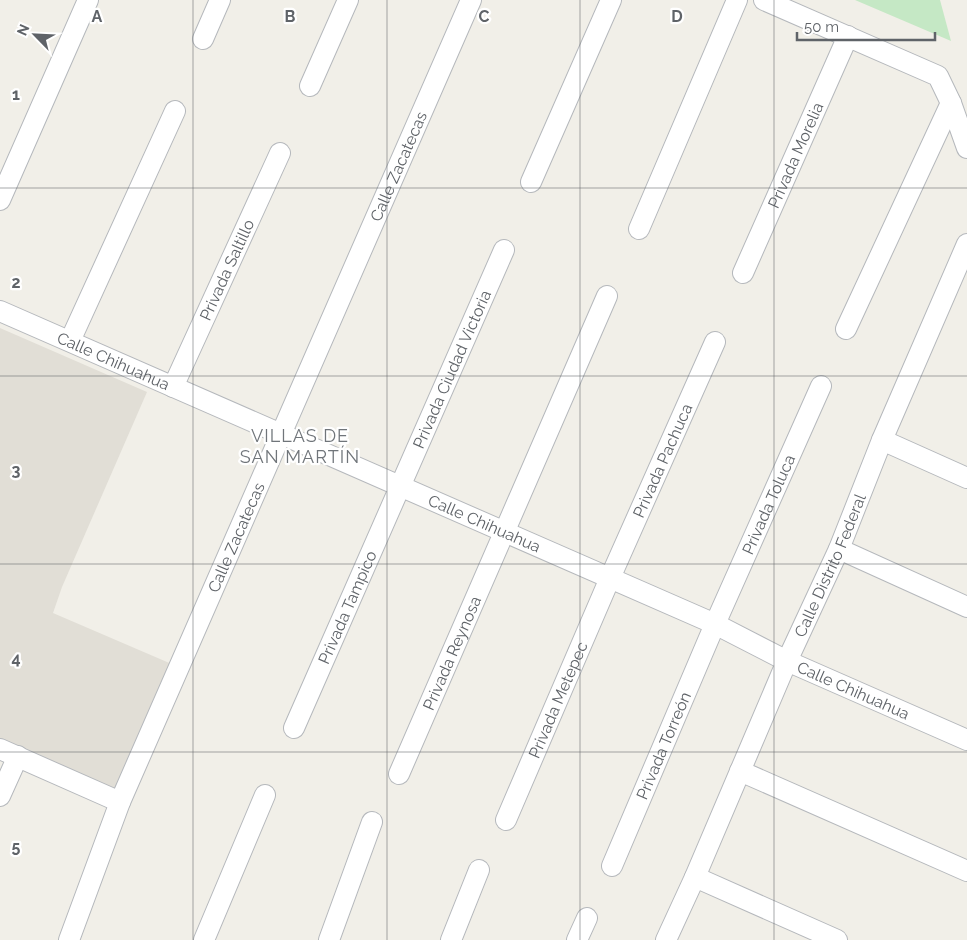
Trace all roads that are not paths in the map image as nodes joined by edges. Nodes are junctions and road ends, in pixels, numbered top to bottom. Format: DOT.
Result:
graph roads {
  1 [pos="88,0"];
  2 [pos="220,0"];
  3 [pos="348,0"];
  4 [pos="471,0"];
  5 [pos="611,0"];
  6 [pos="737,0"];
  7 [pos="764,0"];
  8 [pos="848,36"];
  9 [pos="203,39"];
  10 [pos="310,86"];
  11 [pos="951,103"];
  12 [pos="175,111"];
  13 [pos="967,148"];
  14 [pos="280,153"];
  15 [pos="531,182"];
  16 [pos="0,200"];
  17 [pos="639,230"];
  18 [pos="967,244"];
  19 [pos="504,250"];
  20 [pos="743,274"];
  21 [pos="607,296"];
  22 [pos="0,311"];
  23 [pos="846,329"];
  24 [pos="70,341"];
  25 [pos="715,342"];
  26 [pos="821,386"];
  27 [pos="173,387"];
  28 [pos="281,434"];
  29 [pos="882,440"];
  30 [pos="967,478"];
  31 [pos="400,486"];
  32 [pos="504,532"];
  33 [pos="839,549"];
  34 [pos="610,578"];
  35 [pos="967,607"];
  36 [pos="715,624"];
  37 [pos="787,661"];
  38 [pos="294,728"];
  39 [pos="967,740"];
  40 [pos="9,753"];
  41 [pos="740,771"];
  42 [pos="399,774"];
  43 [pos="0,796"];
  44 [pos="265,796"];
  45 [pos="120,802"];
  46 [pos="506,820"];
  47 [pos="372,822"];
  48 [pos="612,866"];
  49 [pos="479,870"];
  50 [pos="967,870"];
  51 [pos="695,878"];
  52 [pos="587,918"];
  53 [pos="69,940"];
  54 [pos="204,940"];
  55 [pos="329,940"];
  56 [pos="451,940"];
  57 [pos="577,940"];
  58 [pos="666,940"];
  59 [pos="837,940"];
  1 -- 16 [label="street"];
  2 -- 9 [label="street"];
  3 -- 10 [label="street"];
  4 -- 28 [label="street, Calle Zacatecas"];
  5 -- 15 [label="street"];
  6 -- 17 [label="street"];
  7 -- 8 [label="street"];
  8 -- 11 [label="street"];
  8 -- 20 [label="street, Privada Morelia"];
  11 -- 13 [label="street"];
  11 -- 23 [label="street"];
  12 -- 24 [label="street"];
  14 -- 27 [label="street, Privada Saltillo"];
  18 -- 29 [label="street, Calle Distrito Federal"];
  19 -- 31 [label="street, Privada Ciudad Victoria"];
  21 -- 32 [label="street, Privada Reynosa"];
  22 -- 24 [label="street, Calle Chihuahua"];
  24 -- 27 [label="street, Calle Chihuahua"];
  25 -- 34 [label="street, Privada Pachuca"];
  26 -- 36 [label="street, Privada Toluca"];
  27 -- 28 [label="street, Calle Chihuahua"];
  28 -- 31 [label="street, Calle Chihuahua"];
  28 -- 45 [label="street, Calle Zacatecas"];
  29 -- 30 [label="street"];
  29 -- 33 [label="street, Calle Distrito Federal"];
  31 -- 32 [label="street, Calle Chihuahua"];
  31 -- 38 [label="street, Privada Tampico"];
  32 -- 34 [label="street, Calle Chihuahua"];
  32 -- 42 [label="street, Privada Reynosa"];
  33 -- 35 [label="street"];
  33 -- 37 [label="street, Calle Distrito Federal"];
  34 -- 36 [label="street, Calle Chihuahua"];
  34 -- 46 [label="street, Privada Metepec"];
  36 -- 37 [label="street, Calle Chihuahua"];
  36 -- 48 [label="street, Privada Torreón"];
  37 -- 39 [label="street, Calle Chihuahua"];
  37 -- 41 [label="street, Calle Distrito Federal"];
  40 -- 43 [label="street"];
  40 -- 45 [label="street"];
  41 -- 50 [label="street"];
  41 -- 51 [label="street, Calle Distrito Federal"];
  44 -- 54 [label="street"];
  45 -- 53 [label="street, Calle Zacatecas"];
  47 -- 55 [label="street"];
  49 -- 56 [label="street"];
  51 -- 58 [label="street, Calle Distrito Federal"];
  51 -- 59 [label="street"];
  52 -- 57 [label="street"];
}
